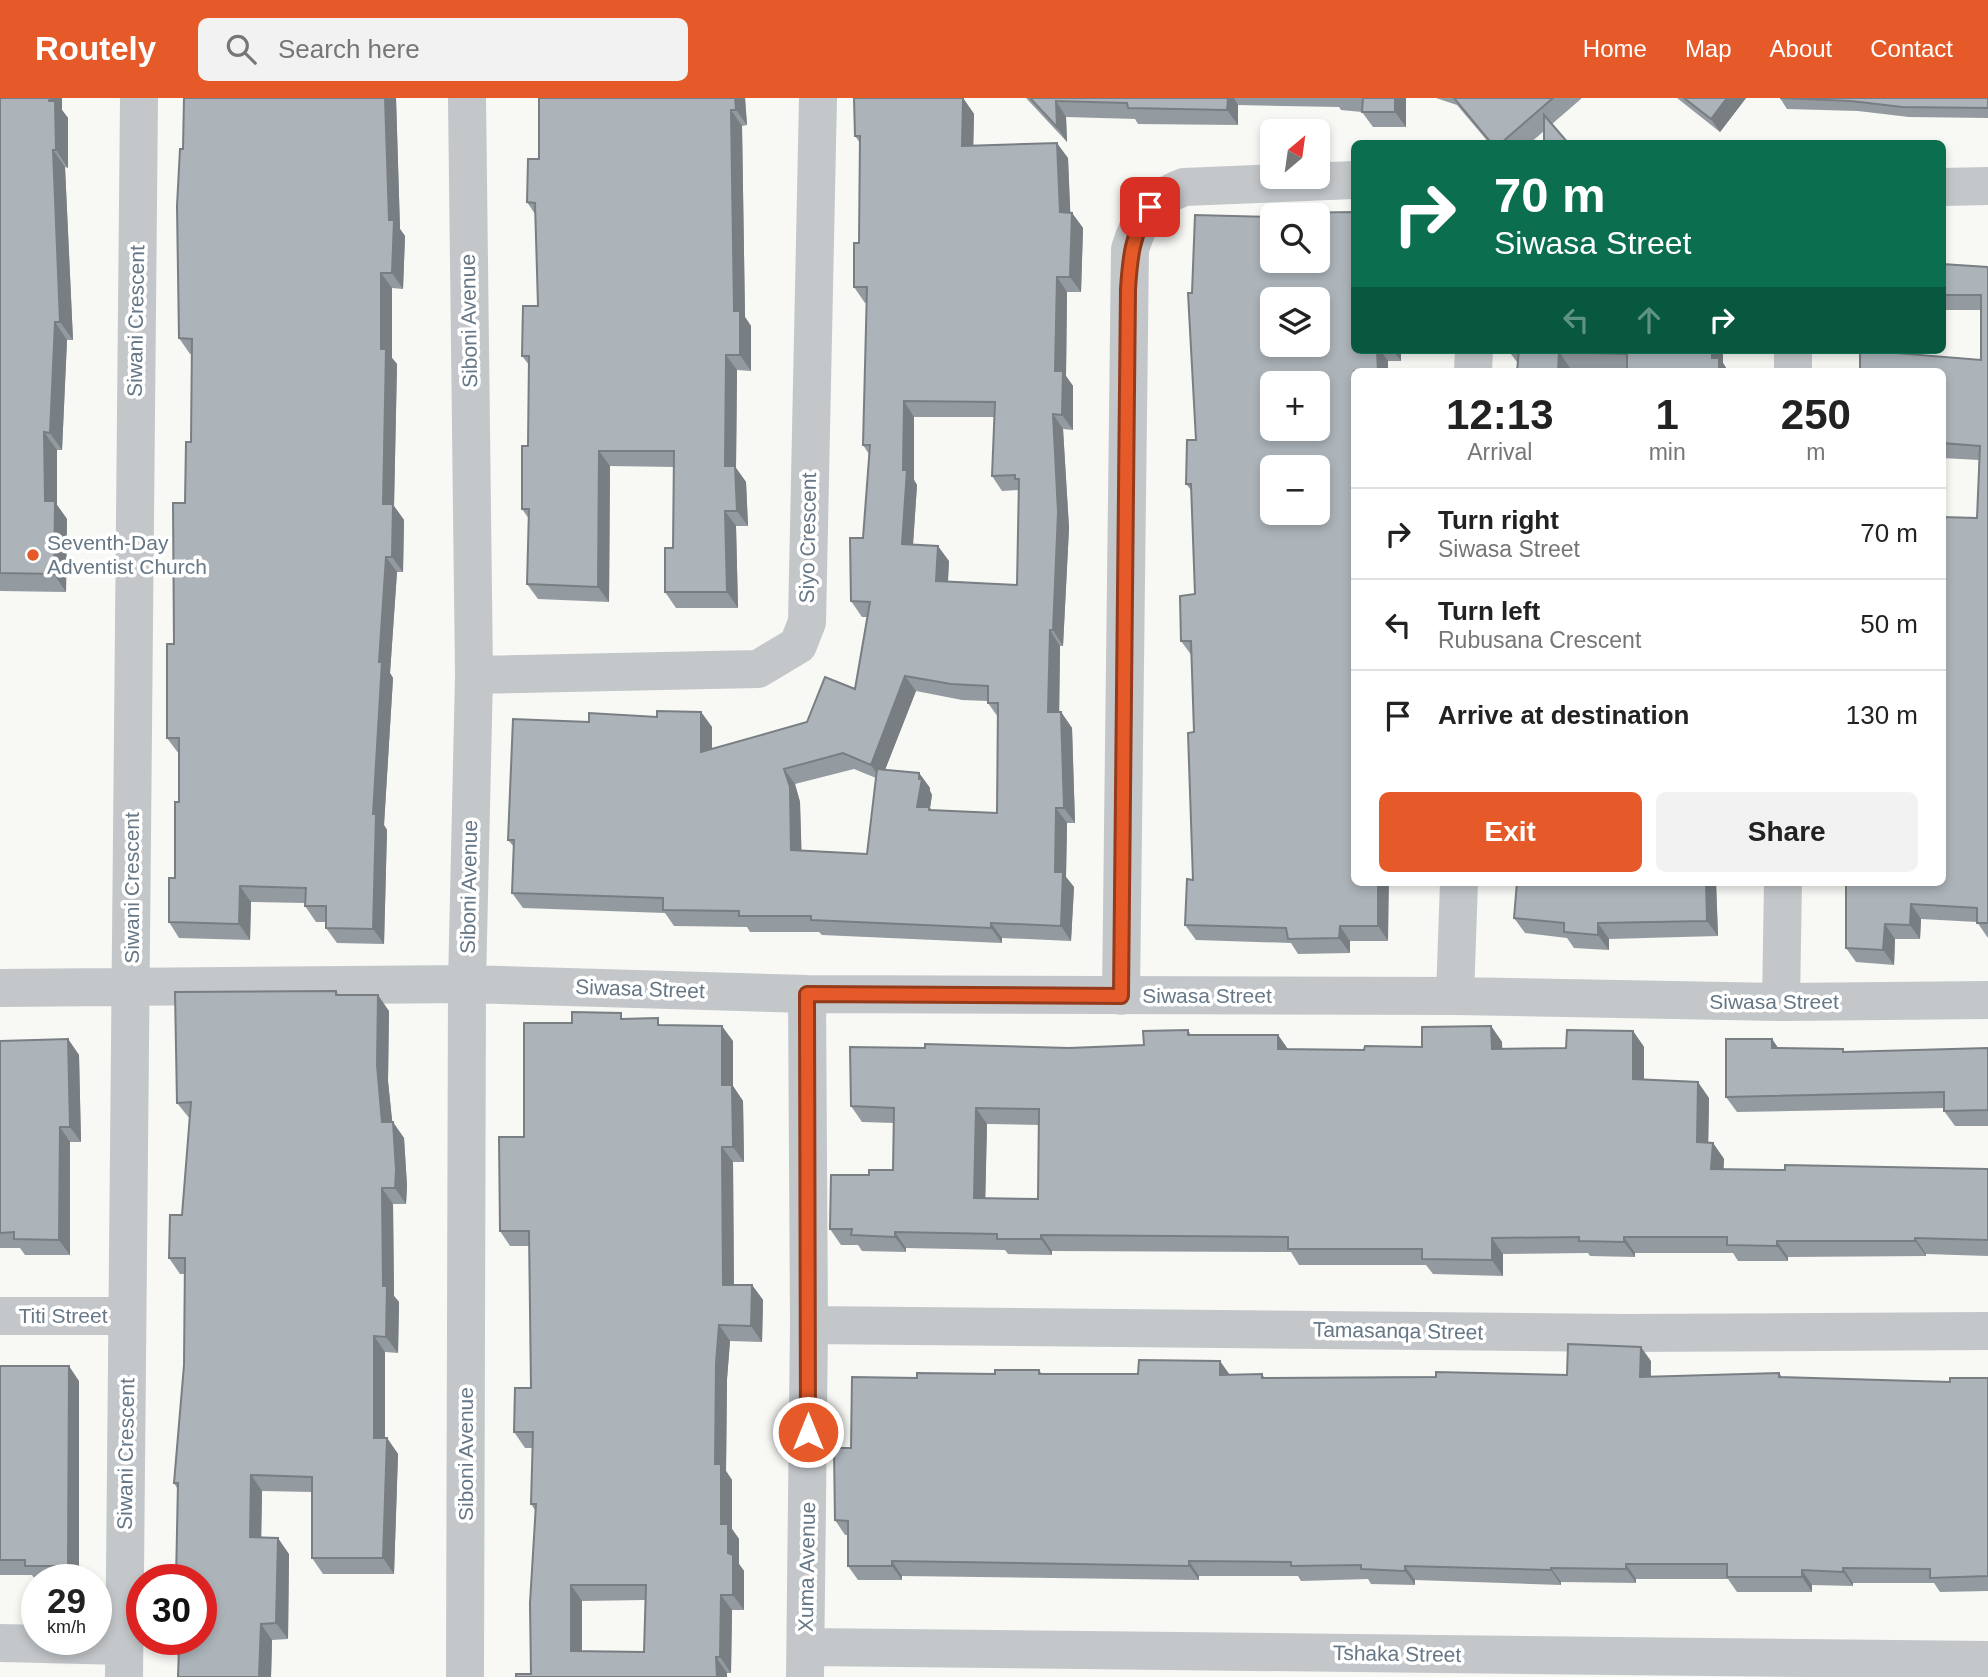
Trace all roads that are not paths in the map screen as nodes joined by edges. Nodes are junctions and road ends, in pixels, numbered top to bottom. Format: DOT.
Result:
graph roads {
  1 [pos="139,98"];
  2 [pos="467,98"];
  3 [pos="818,98"];
  4 [pos="1351,180"];
  5 [pos="1988,186"];
  6 [pos="1946,187"];
  7 [pos="474,675"];
  8 [pos="1459,886"];
  9 [pos="1783,886"];
  10 [pos="467,984"];
  11 [pos="0,988"];
  12 [pos="131,989"];
  13 [pos="807,994"];
  14 [pos="1121,996"];
  15 [pos="1455,996"];
  16 [pos="1988,1000"];
  17 [pos="1781,1002"];
  18 [pos="0,1316"];
  19 [pos="127,1316"];
  20 [pos="809,1325"];
  21 [pos="1988,1331"];
  22 [pos="0,1643"];
  23 [pos="1988,1660"];
  24 [pos="124,1661"];
  25 [pos="806,1662"];
  26 [pos="465,1677"];
  1 -- 12 [label="street, Siwani Crescent"];
  2 -- 7 [label="street, Siboni Avenue"];
  3 -- 7 [label="street, Siyo Crescent"];
  4 -- 14 [label="street"];
  5 -- 6 [label="street"];
  7 -- 10 [label="street, Siboni Avenue"];
  8 -- 15 [label="street"];
  9 -- 17 [label="street"];
  10 -- 12 [label="street, Siwasa Street"];
  10 -- 13 [label="street, Siwasa Street"];
  10 -- 26 [label="street, Siboni Avenue"];
  11 -- 12 [label="street, Siwasa Street"];
  12 -- 19 [label="street, Siwani Crescent"];
  13 -- 14 [label="street, Siwasa Street"];
  13 -- 20 [label="street, Xuma Avenue"];
  14 -- 15 [label="street, Siwasa Street"];
  15 -- 17 [label="street, Siwasa Street"];
  16 -- 17 [label="street, Siwasa Street"];
  18 -- 19 [label="street, Titi Street"];
  19 -- 24 [label="street, Siwani Crescent"];
  20 -- 21 [label="street, Tamasanqa Street"];
  20 -- 25 [label="street, Xuma Avenue"];
  22 -- 24 [label="street"];
  23 -- 25 [label="street, Tshaka Street"];
}
